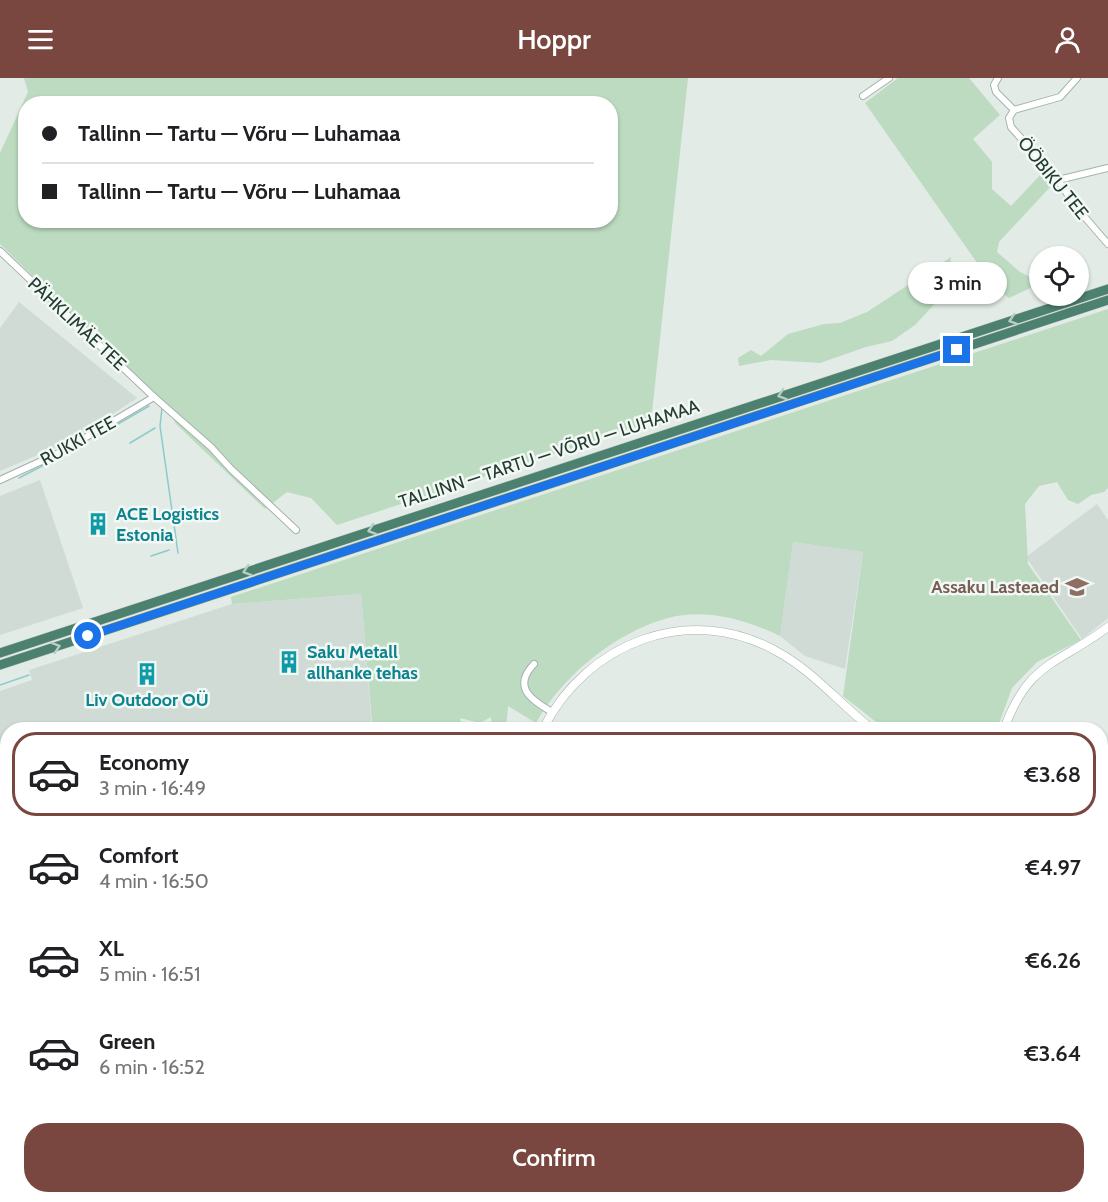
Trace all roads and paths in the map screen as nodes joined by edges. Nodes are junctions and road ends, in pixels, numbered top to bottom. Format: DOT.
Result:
graph roads {
  1 [pos="889,78"];
  2 [pos="998,78"];
  3 [pos="1077,78"];
  4 [pos="863,96"];
  5 [pos="1014,110"];
  6 [pos="1108,168"];
  7 [pos="1059,180"];
  8 [pos="1108,244"];
  9 [pos="0,251"];
  10 [pos="1108,289"];
  11 [pos="1108,300"];
  12 [pos="154,397"];
  13 [pos="0,480"];
  14 [pos="296,530"];
  15 [pos="1108,627"];
  16 [pos="0,653"];
  17 [pos="534,664"];
  18 [pos="0,665"];
  19 [pos="552,712"];
  20 [pos="547,722"];
  21 [pos="864,722"];
  22 [pos="1007,722"];
  1 -- 4 [label="street"];
  2 -- 5 [label="street"];
  3 -- 5 [label="street"];
  5 -- 7 [label="street, ÖÖBIKU TEE"];
  6 -- 7 [label="street"];
  7 -- 8 [label="street, ÖÖBIKU TEE"];
  9 -- 12 [label="street, PÄHKLIMÄE TEE"];
  10 -- 16 [label="highway, TALLINN — TARTU — VÕRU — LUHAMAA, one-way"];
  18 -- 11 [label="highway, TALLINN — TARTU — VÕRU — LUHAMAA, one-way"];
  12 -- 13 [label="street, RUKKI TEE"];
  12 -- 14 [label="street, PÄHKLIMÄE TEE"];
  15 -- 22 [label="street"];
  17 -- 19 [label="street"];
  19 -- 20 [label="street"];
  19 -- 21 [label="street"];
}
